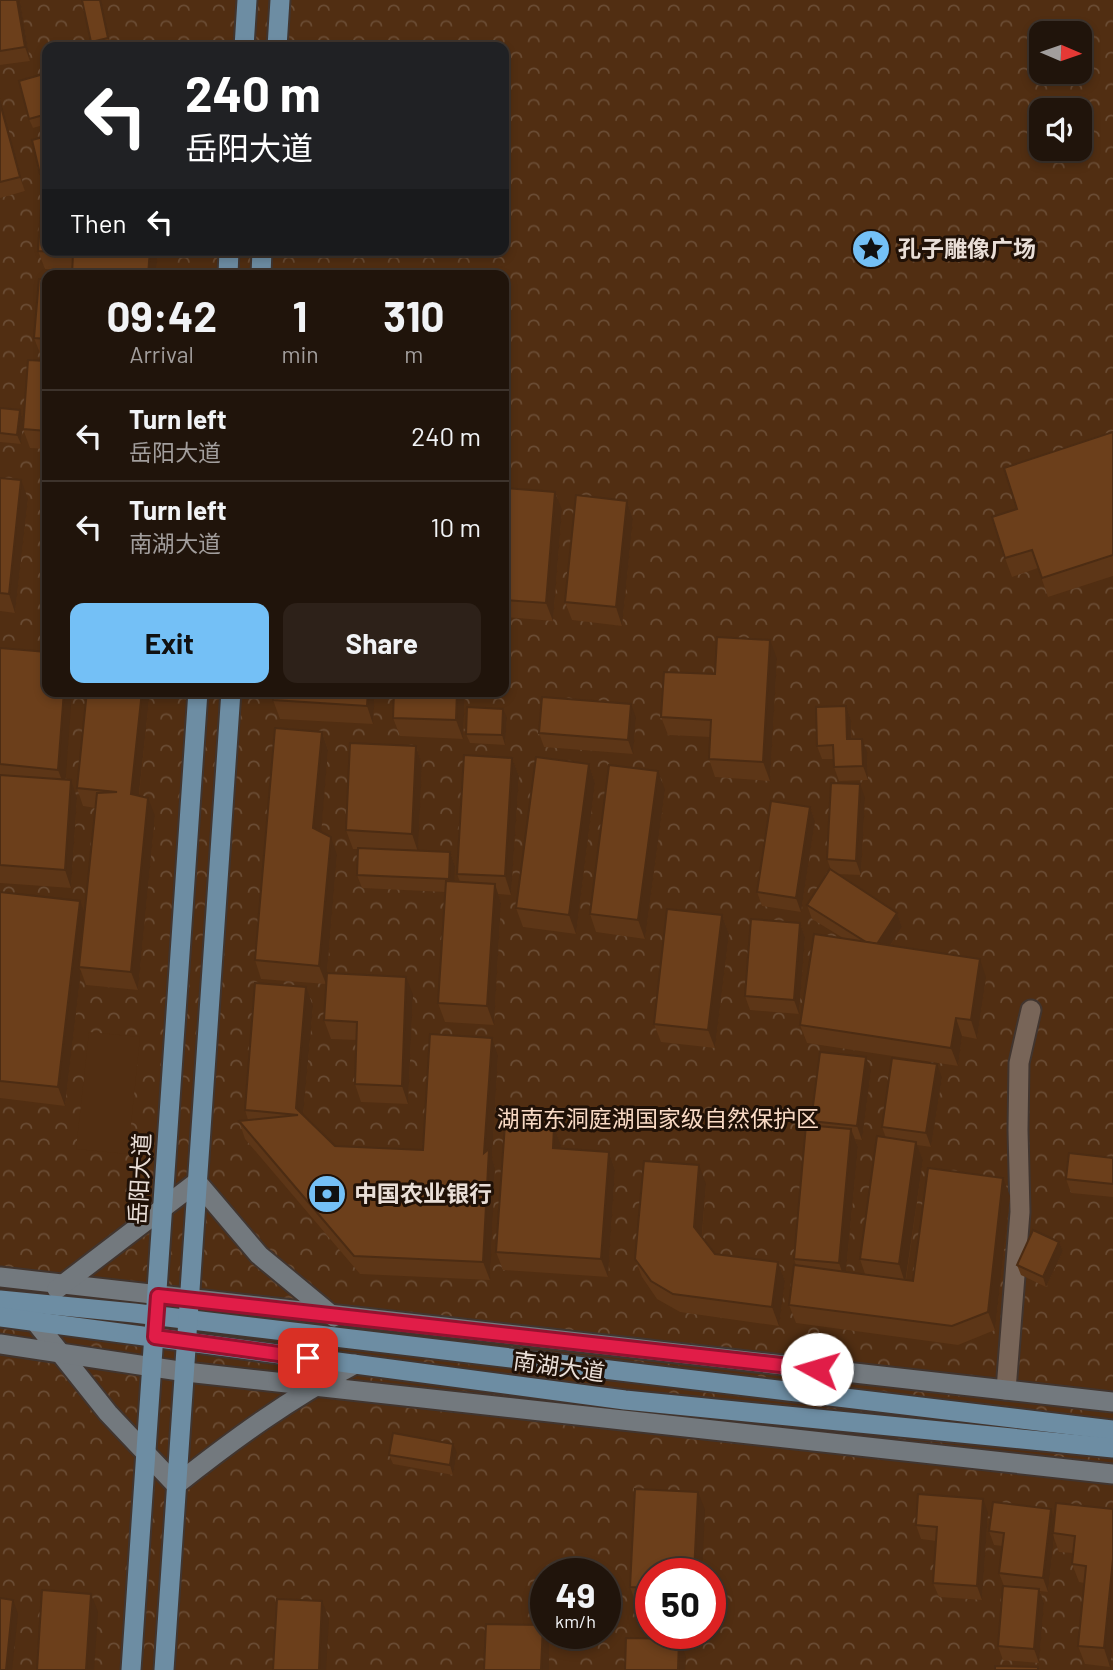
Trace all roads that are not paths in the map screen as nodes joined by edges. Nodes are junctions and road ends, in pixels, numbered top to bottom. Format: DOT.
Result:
graph roads {
  1 [pos="247,0"];
  2 [pos="280,0"];
  3 [pos="244,42"];
  4 [pos="277,42"];
  5 [pos="198,697"];
  6 [pos="232,697"];
  7 [pos="1031,1010"];
  8 [pos="197,1182"];
  9 [pos="163,1208"];
  10 [pos="0,1277"];
  11 [pos="63,1285"];
  12 [pos="158,1296"];
  13 [pos="0,1300"];
  14 [pos="190,1300"];
  15 [pos="35,1312"];
  16 [pos="333,1315"];
  17 [pos="0,1317"];
  18 [pos="157,1317"];
  19 [pos="189,1321"];
  20 [pos="155,1337"];
  21 [pos="188,1341"];
  22 [pos="365,1342"];
  23 [pos="0,1344"];
  24 [pos="60,1351"];
  25 [pos="355,1364"];
  26 [pos="153,1367"];
  27 [pos="186,1372"];
  28 [pos="314,1386"];
  29 [pos="1006,1390"];
  30 [pos="1113,1402"];
  31 [pos="1113,1430"];
  32 [pos="1113,1448"];
  33 [pos="145,1453"];
  34 [pos="1113,1474"];
  35 [pos="176,1485"];
  36 [pos="131,1670"];
  37 [pos="164,1670"];
  1 -- 3 [label="main road"];
  2 -- 4 [label="main road"];
  5 -- 9 [label="main road, 岳阳大道"];
  6 -- 8 [label="main road"];
  7 -- 29 [label="street"];
  8 -- 9 [label="main road"];
  8 -- 14 [label="main road"];
  8 -- 16 [label="main road"];
  9 -- 11 [label="main road"];
  9 -- 12 [label="main road, 岳阳大道"];
  10 -- 11 [label="main road"];
  11 -- 12 [label="main road"];
  11 -- 15 [label="main road"];
  12 -- 14 [label="main road"];
  12 -- 18 [label="main road, 岳阳大道"];
  13 -- 15 [label="main road, 南湖大道"];
  14 -- 16 [label="main road"];
  14 -- 19 [label="main road"];
  15 -- 17 [label="main road, 南湖大道"];
  15 -- 18 [label="main road, 南湖大道"];
  15 -- 20 [label="main road, 南湖大道"];
  15 -- 24 [label="main road"];
  16 -- 22 [label="main road"];
  16 -- 29 [label="main road"];
  18 -- 19 [label="main road, 南湖大道"];
  18 -- 20 [label="main road, 岳阳大道"];
  19 -- 21 [label="main road"];
  19 -- 22 [label="main road, 南湖大道"];
  20 -- 21 [label="main road, 南湖大道"];
  20 -- 26 [label="main road, 岳阳大道"];
  21 -- 25 [label="main road, 南湖大道"];
  21 -- 27 [label="main road"];
  22 -- 31 [label="main road, 南湖大道"];
  23 -- 24 [label="main road"];
  24 -- 26 [label="main road"];
  24 -- 33 [label="main road"];
  25 -- 28 [label="main road"];
  25 -- 32 [label="main road, 南湖大道"];
  26 -- 27 [label="main road"];
  26 -- 33 [label="main road, 岳阳大道"];
  27 -- 28 [label="main road"];
  27 -- 35 [label="main road"];
  28 -- 34 [label="main road"];
  28 -- 35 [label="main road"];
  29 -- 30 [label="main road"];
  33 -- 35 [label="main road"];
  33 -- 36 [label="main road, 岳阳大道"];
  35 -- 37 [label="main road"];
}
